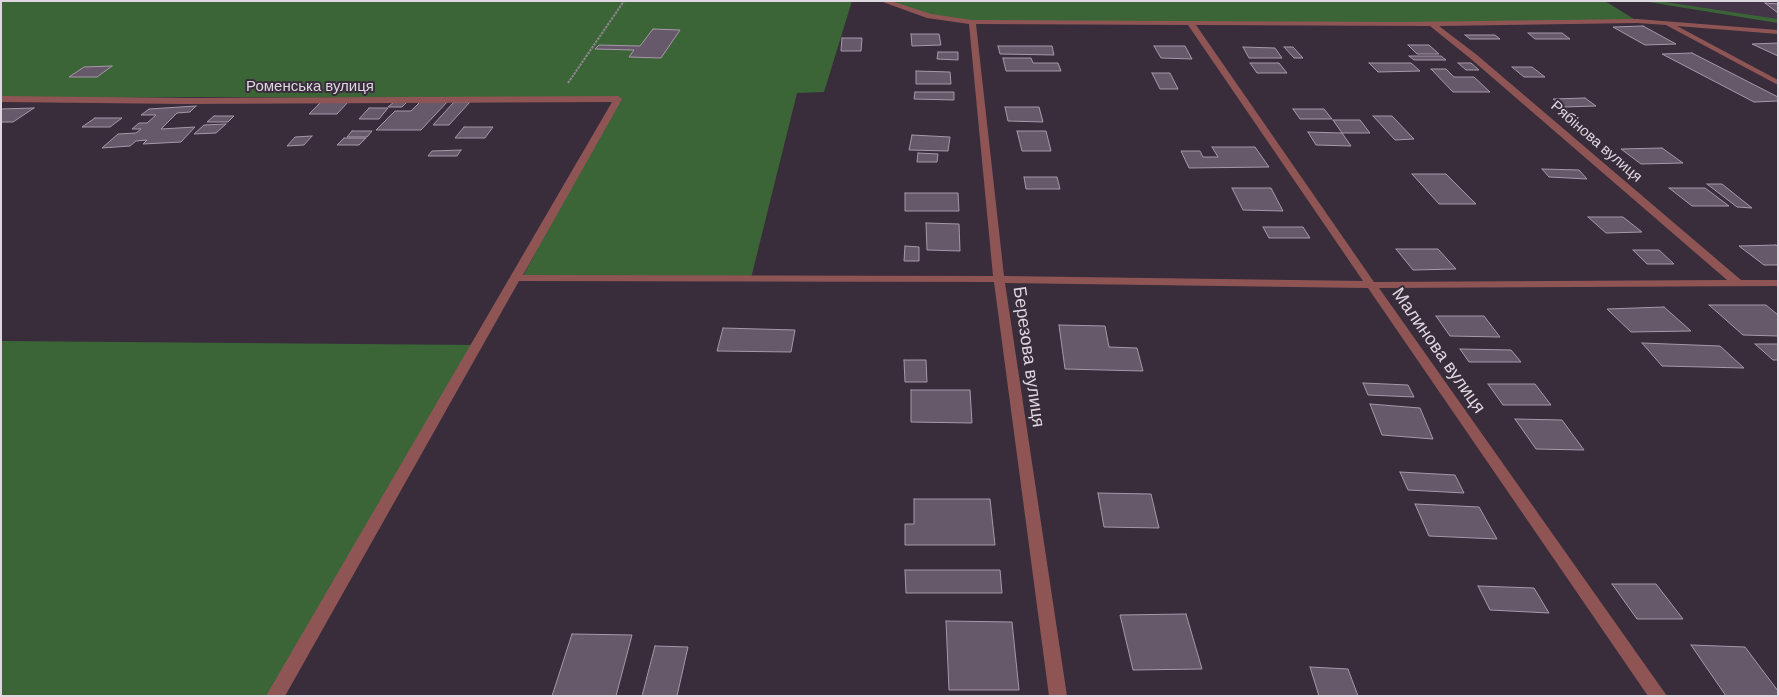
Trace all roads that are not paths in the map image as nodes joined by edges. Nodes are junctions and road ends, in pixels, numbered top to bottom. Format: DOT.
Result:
graph roads {
  1 [pos="883,1"];
  2 [pos="972,22"];
  3 [pos="1664,23"];
  4 [pos="1432,24"];
  5 [pos="1192,25"];
  6 [pos="1778,32"];
  7 [pos="1778,83"];
  8 [pos="1,99"];
  9 [pos="522,278"];
  10 [pos="999,279"];
  11 [pos="1778,283"];
  12 [pos="1740,284"];
  13 [pos="1371,285"];
  14 [pos="275,696"];
  15 [pos="1058,696"];
  16 [pos="1658,696"];
  1 -- 2 [label="street"];
  2 -- 5 [label="street"];
  2 -- 10 [label="street, Березова вулиця"];
  3 -- 4 [label="street"];
  3 -- 6 [label="street"];
  3 -- 7 [label="street"];
  4 -- 5 [label="street"];
  4 -- 12 [label="street, Рябінова вулиця"];
  5 -- 13 [label="street, Малинова вулиця"];
  8 -- 14 [label="street, Роменська вулиця"];
  9 -- 10 [label="street"];
  10 -- 13 [label="street"];
  10 -- 15 [label="street, Березова вулиця"];
  11 -- 12 [label="street"];
  12 -- 13 [label="street"];
  13 -- 16 [label="street, Малинова вулиця"];
}
